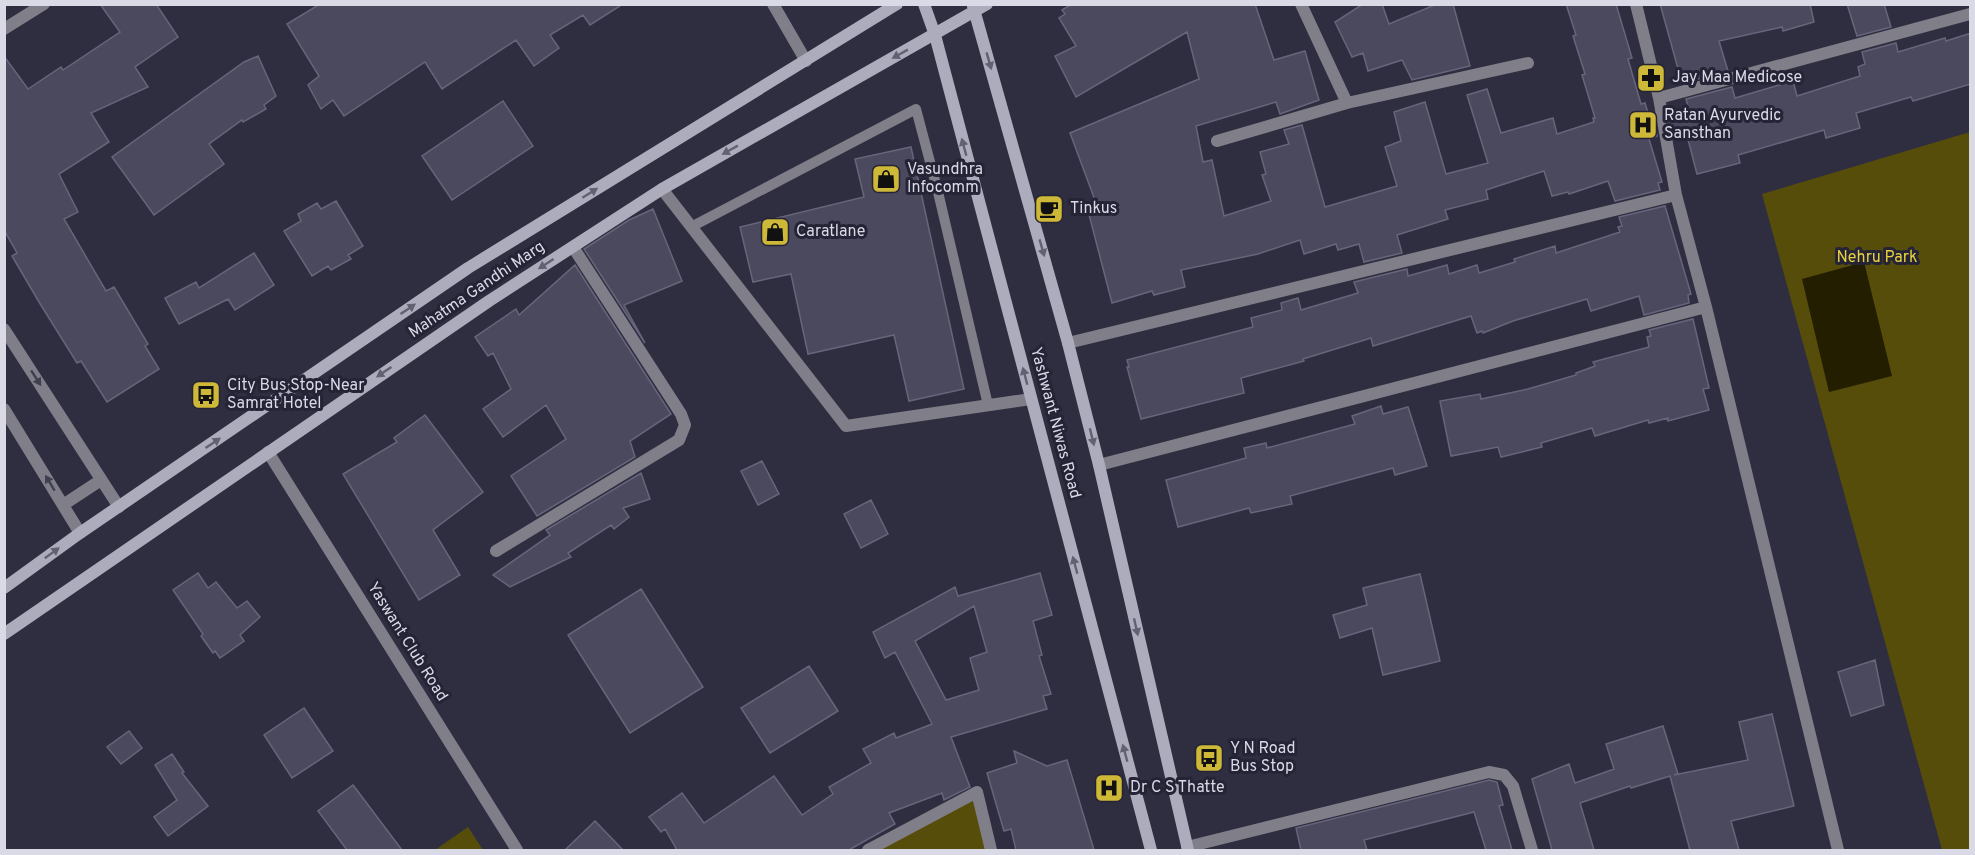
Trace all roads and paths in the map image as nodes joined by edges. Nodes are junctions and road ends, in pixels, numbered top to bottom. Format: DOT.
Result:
graph roads {
  1 [pos="44,4"];
  2 [pos="773,4"];
  3 [pos="897,4"];
  4 [pos="924,4"];
  5 [pos="987,4"];
  6 [pos="1301,4"];
  7 [pos="1636,4"];
  8 [pos="974,8"];
  9 [pos="1971,14"];
  10 [pos="4,29"];
  11 [pos="935,35"];
  12 [pos="806,60"];
  13 [pos="1528,63"];
  14 [pos="1659,98"];
  15 [pos="1347,103"];
  16 [pos="1216,141"];
  17 [pos="662,189"];
  18 [pos="1676,195"];
  19 [pos="691,227"];
  20 [pos="573,247"];
  21 [pos="1706,307"];
  22 [pos="4,329"];
  23 [pos="1068,343"];
  24 [pos="1031,399"];
  25 [pos="988,405"];
  26 [pos="4,409"];
  27 [pos="268,452"];
  28 [pos="1099,465"];
  29 [pos="101,480"];
  30 [pos="63,505"];
  31 [pos="119,507"];
  32 [pos="80,533"];
  33 [pos="496,550"];
  34 [pos="4,588"];
  35 [pos="4,634"];
  36 [pos="1188,849"];
  37 [pos="517,850"];
  38 [pos="868,850"];
  39 [pos="991,850"];
  40 [pos="1151,850"];
  41 [pos="1532,850"];
  42 [pos="1838,850"];
  1 -- 10 [label="street"];
  2 -- 12 [label="street"];
  3 -- 12 [label="main road, Mahatma Gandhi Marg"];
  4 -- 11 [label="main road, Yashwant Niwas Road"];
  5 -- 8 [label="main road, Mahatma Gandhi Marg"];
  6 -- 15 [label="street"];
  7 -- 14 [label="street"];
  8 -- 11 [label="main road, Mahatma Gandhi Marg"];
  8 -- 23 [label="main road, Yashwant Niwas Road, one-way"];
  9 -- 14 [label="street"];
  11 -- 17 [label="main road, Mahatma Gandhi Marg, one-way"];
  24 -- 11 [label="main road, Yashwant Niwas Road, one-way"];
  31 -- 12 [label="main road, Mahatma Gandhi Marg, one-way"];
  13 -- 15 [label="street"];
  14 -- 18 [label="street"];
  15 -- 16 [label="street"];
  17 -- 19 [label="street"];
  17 -- 20 [label="main road, Mahatma Gandhi Marg"];
  18 -- 21 [label="street"];
  18 -- 23 [label="street"];
  19 -- 25 [label="street"];
  19 -- 25 [label="lane"];
  20 -- 27 [label="main road, Mahatma Gandhi Marg, one-way"];
  20 -- 33 [label="street"];
  21 -- 28 [label="street"];
  21 -- 42 [label="street"];
  22 -- 29 [label="street, one-way"];
  23 -- 28 [label="main road, Yashwant Niwas Road, one-way"];
  24 -- 25 [label="street"];
  40 -- 24 [label="main road, Yashwant Niwas Road, one-way"];
  30 -- 26 [label="street, one-way"];
  27 -- 35 [label="main road, Mahatma Gandhi Marg"];
  27 -- 37 [label="street, Yaswant Club Road"];
  28 -- 36 [label="main road, Yashwant Niwas Road, one-way"];
  29 -- 30 [label="street"];
  29 -- 31 [label="street"];
  30 -- 32 [label="street"];
  31 -- 32 [label="main road, Mahatma Gandhi Marg"];
  34 -- 32 [label="main road, Mahatma Gandhi Marg, one-way"];
  36 -- 41 [label="street"];
  38 -- 39 [label="street"];
}
